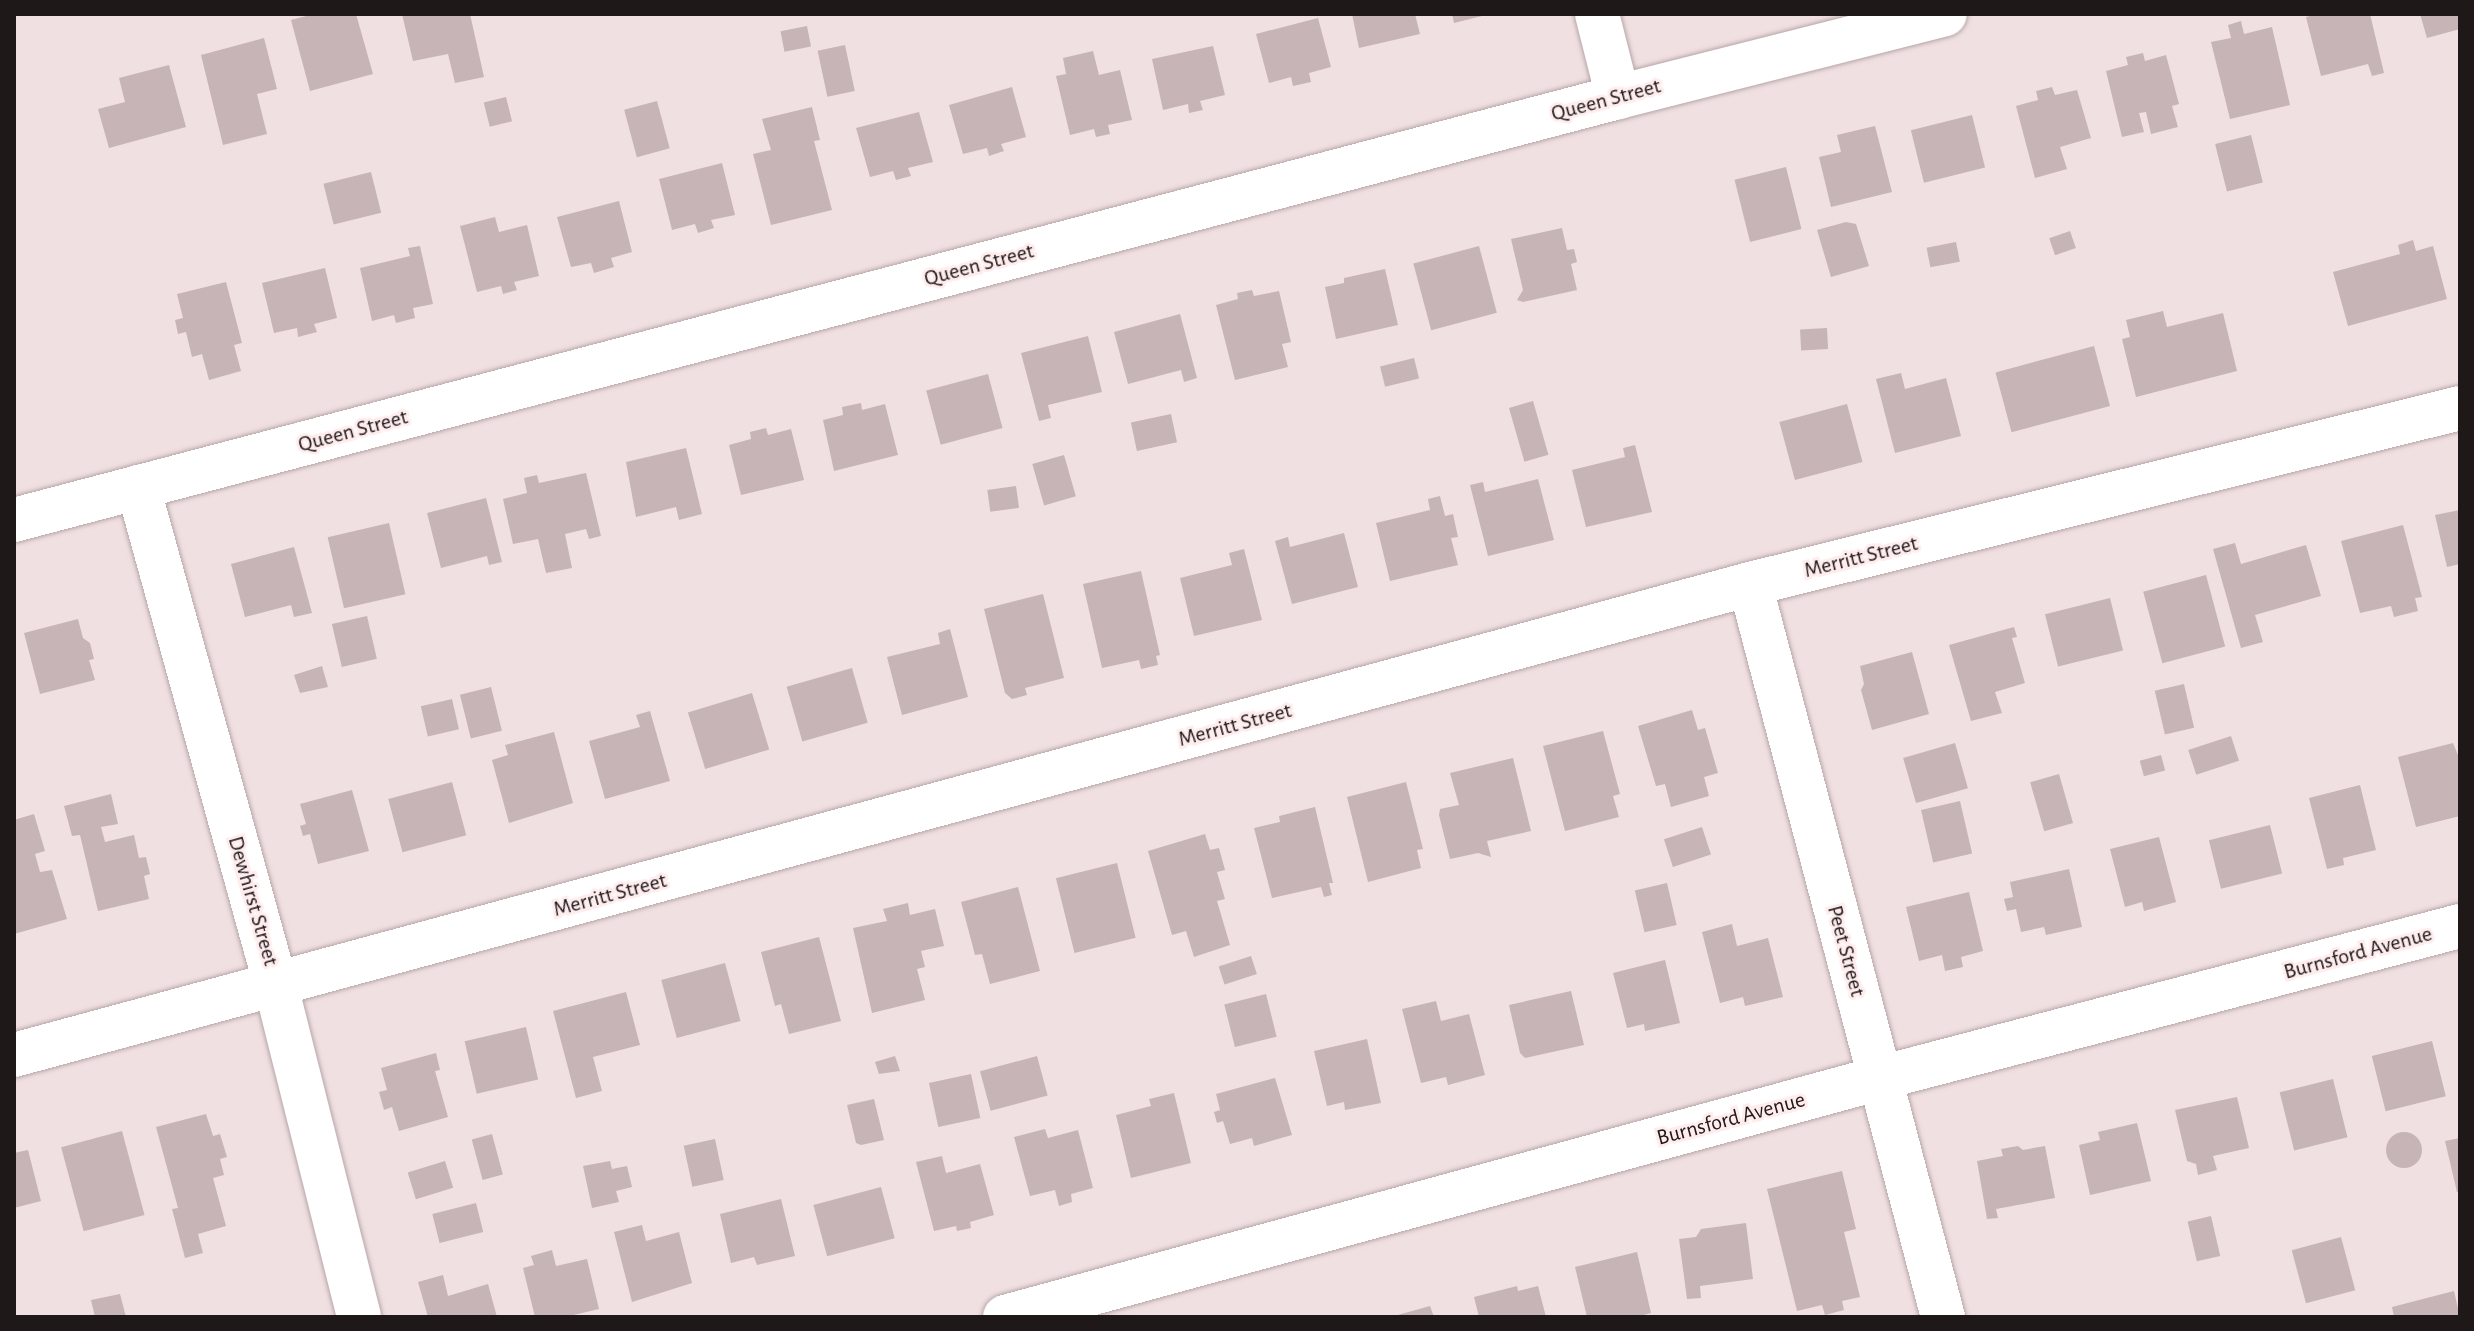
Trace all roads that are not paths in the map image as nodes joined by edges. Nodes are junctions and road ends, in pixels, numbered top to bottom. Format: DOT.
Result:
graph roads {
  1 [pos="1597,14"];
  2 [pos="1945,14"];
  3 [pos="1618,97"];
  4 [pos="2460,408"];
  5 [pos="138,487"];
  6 [pos="14,520"];
  7 [pos="1750,584"];
  8 [pos="2460,926"];
  9 [pos="276,986"];
  10 [pos="14,1055"];
  11 [pos="1880,1078"];
  12 [pos="359,1317"];
  13 [pos="1005,1317"];
  14 [pos="1943,1317"];
  1 -- 3 [label="street"];
  2 -- 3 [label="street, Queen Street"];
  3 -- 5 [label="street, Queen Street"];
  4 -- 7 [label="street, Merritt Street"];
  5 -- 6 [label="street, Queen Street"];
  5 -- 9 [label="street, Dewhirst Street"];
  7 -- 9 [label="street, Merritt Street"];
  7 -- 11 [label="street, Peet Street"];
  8 -- 11 [label="street, Burnsford Avenue"];
  9 -- 10 [label="street, Merritt Street"];
  9 -- 12 [label="street, Dewhirst Street"];
  11 -- 13 [label="street, Burnsford Avenue"];
  11 -- 14 [label="street, Peet Street"];
}
